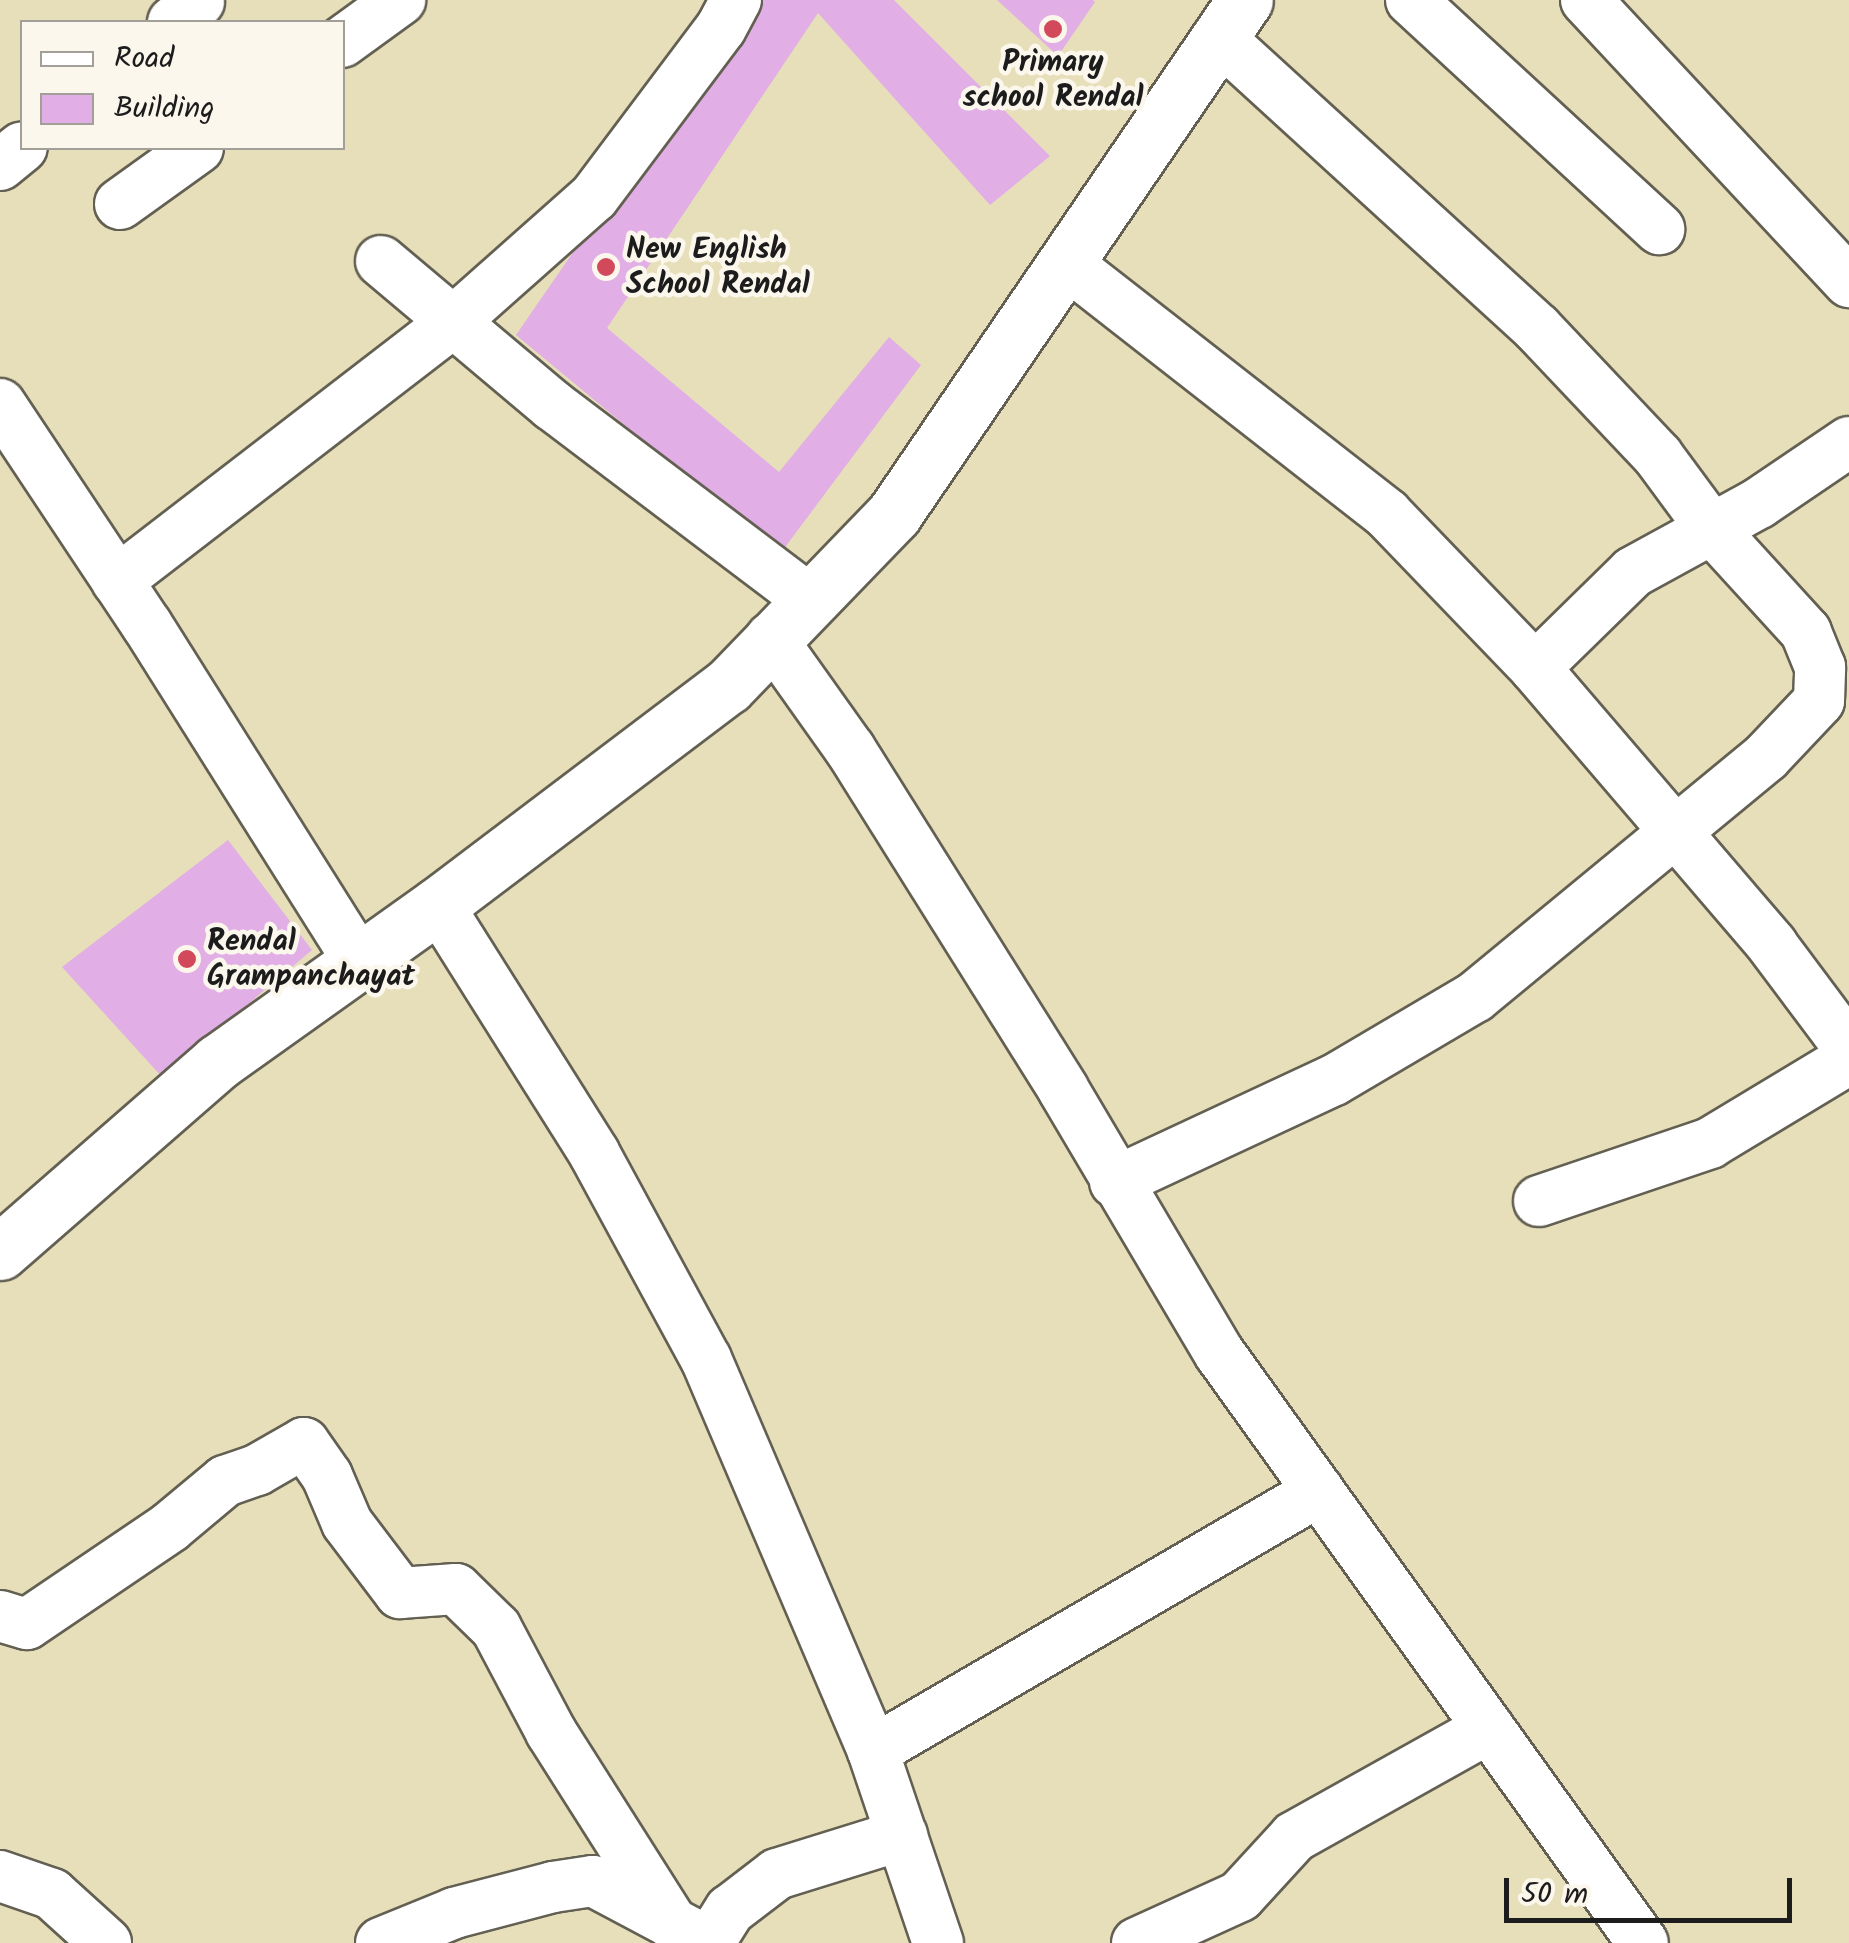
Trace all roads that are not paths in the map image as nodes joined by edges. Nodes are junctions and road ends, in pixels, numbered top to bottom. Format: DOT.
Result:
graph roads {
  1 [pos="400,0"];
  2 [pos="1411,0"];
  3 [pos="1586,0"];
  4 [pos="715,9"];
  5 [pos="1232,19"];
  6 [pos="345,40"];
  7 [pos="20,149"];
  8 [pos="195,150"];
  9 [pos="0,166"];
  10 [pos="120,204"];
  11 [pos="1659,229"];
  12 [pos="382,261"];
  13 [pos="1066,263"];
  14 [pos="1849,282"];
  15 [pos="452,322"];
  16 [pos="0,404"];
  17 [pos="1849,442"];
  18 [pos="1711,528"];
  19 [pos="117,581"];
  20 [pos="810,600"];
  21 [pos="772,638"];
  22 [pos="1535,668"];
  23 [pos="1677,832"];
  24 [pos="438,905"];
  25 [pos="358,961"];
  26 [pos="1849,1048"];
  27 [pos="1849,1060"];
  28 [pos="1116,1182"];
  29 [pos="1539,1201"];
  30 [pos="0,1252"];
  31 [pos="1318,1491"];
  32 [pos="0,1616"];
  33 [pos="1489,1728"];
  34 [pos="873,1751"];
  35 [pos="902,1835"];
  36 [pos="0,1877"];
  37 [pos="697,1937"];
  38 [pos="106,1943"];
  39 [pos="381,1943"];
  40 [pos="938,1943"];
  41 [pos="1138,1943"];
  42 [pos="1643,1943"];
  1 -- 6 [label="street"];
  2 -- 11 [label="street"];
  3 -- 14 [label="street"];
  4 -- 15 [label="street"];
  5 -- 13 [label="main road"];
  5 -- 18 [label="street"];
  7 -- 9 [label="street"];
  8 -- 10 [label="street"];
  12 -- 15 [label="street"];
  13 -- 20 [label="main road"];
  13 -- 22 [label="street"];
  15 -- 19 [label="street"];
  15 -- 20 [label="street"];
  16 -- 19 [label="street"];
  17 -- 18 [label="street"];
  18 -- 22 [label="street"];
  18 -- 23 [label="street"];
  19 -- 25 [label="street"];
  20 -- 21 [label="main road"];
  21 -- 24 [label="main road"];
  21 -- 28 [label="street"];
  22 -- 23 [label="street"];
  23 -- 26 [label="street"];
  23 -- 28 [label="street"];
  24 -- 25 [label="main road"];
  24 -- 34 [label="street"];
  25 -- 30 [label="main road"];
  27 -- 29 [label="street"];
  28 -- 31 [label="street"];
  31 -- 33 [label="street"];
  31 -- 34 [label="street"];
  32 -- 37 [label="street"];
  33 -- 41 [label="street"];
  33 -- 42 [label="street"];
  34 -- 35 [label="street"];
  35 -- 37 [label="street"];
  35 -- 40 [label="street"];
  36 -- 38 [label="street"];
  37 -- 39 [label="street"];
}
